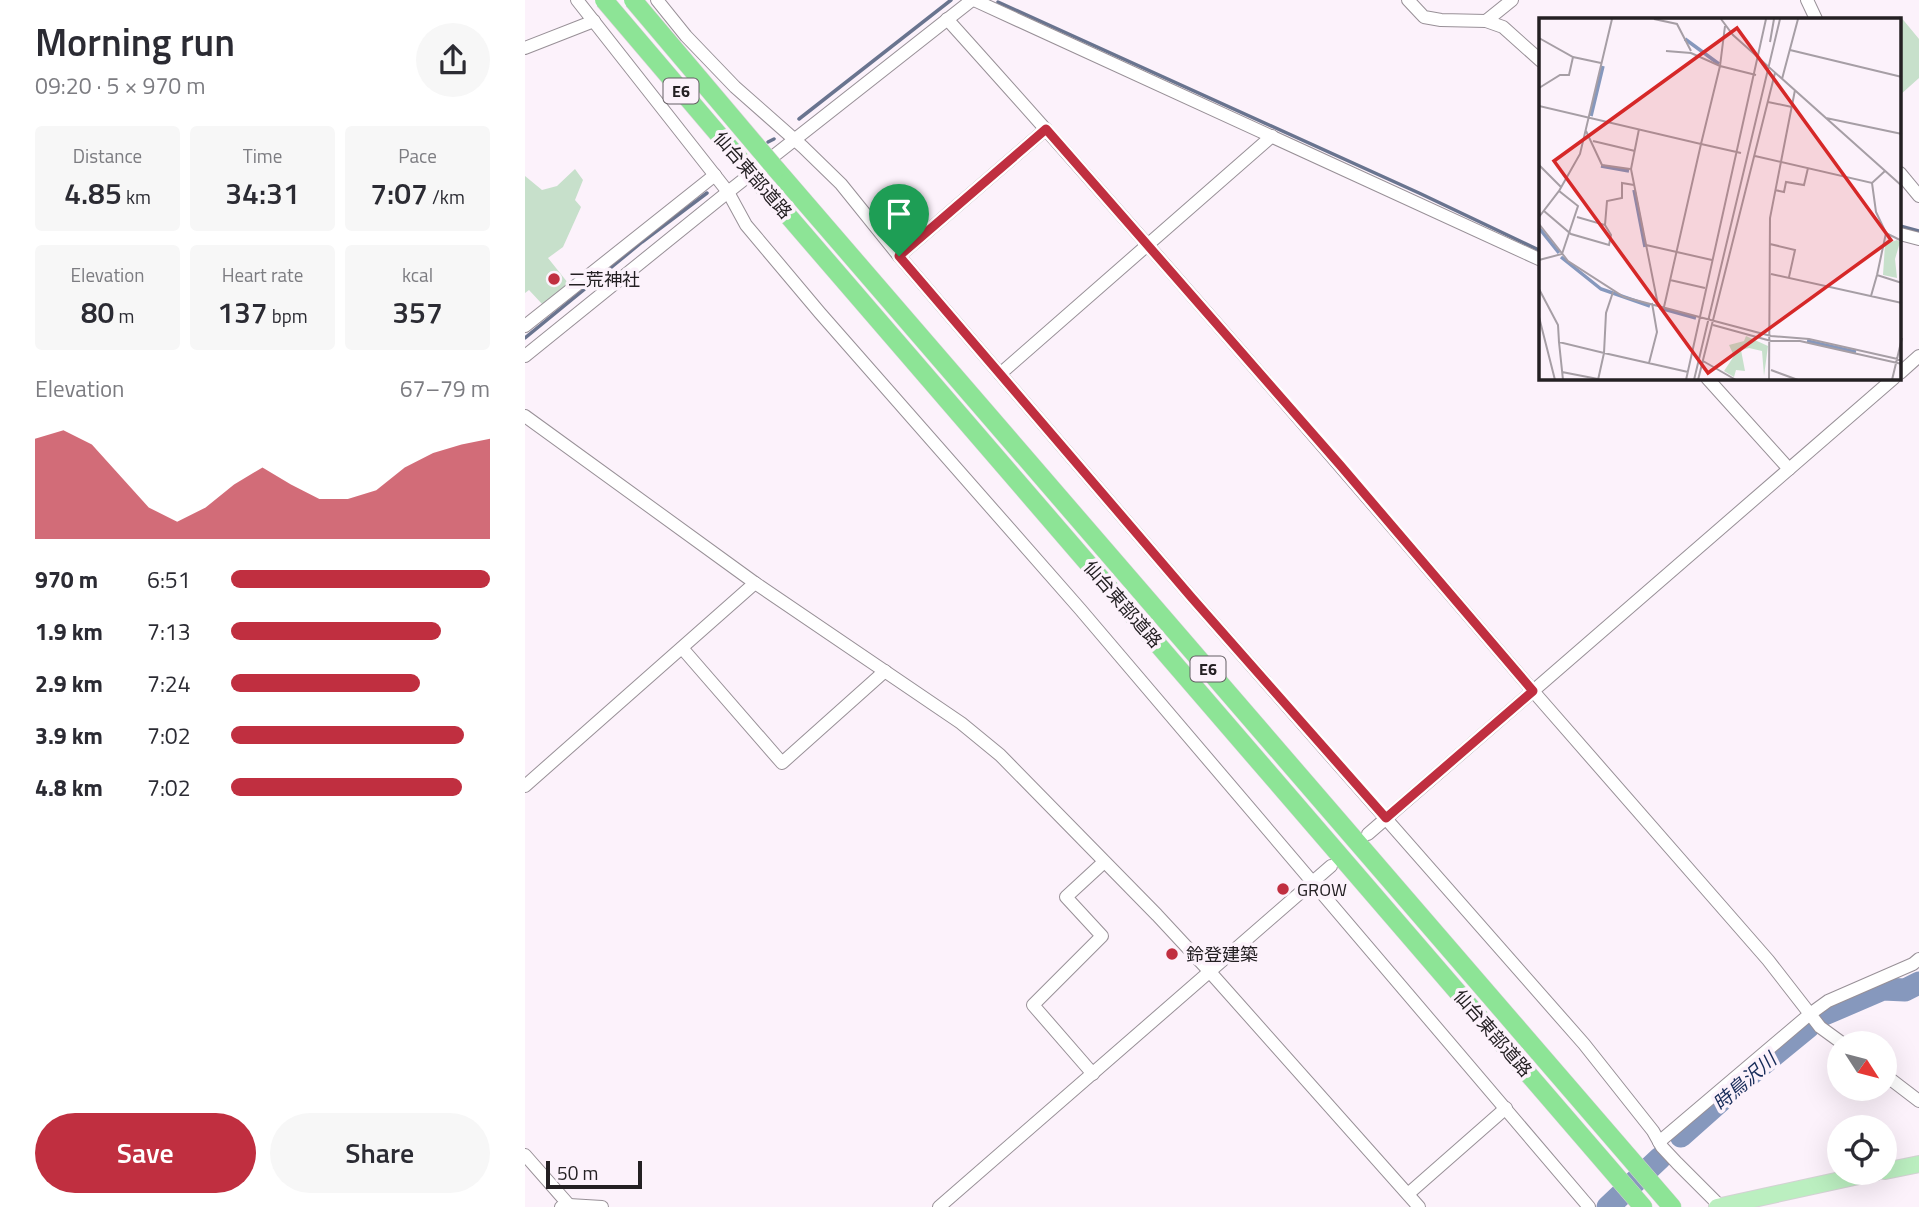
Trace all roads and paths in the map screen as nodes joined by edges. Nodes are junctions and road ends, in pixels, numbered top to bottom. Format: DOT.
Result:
graph roads {
  1 [pos="577,0"];
  2 [pos="604,0"];
  3 [pos="633,0"];
  4 [pos="657,0"];
  5 [pos="973,0"];
  6 [pos="1408,0"];
  7 [pos="1512,0"];
  8 [pos="1807,0"];
  9 [pos="1816,18"];
  10 [pos="947,19"];
  11 [pos="594,21"];
  12 [pos="1486,21"];
  13 [pos="525,48"];
  14 [pos="1539,59"];
  15 [pos="1046,129"];
  16 [pos="1272,136"];
  17 [pos="795,139"];
  18 [pos="715,175"];
  19 [pos="1902,175"];
  20 [pos="728,192"];
  21 [pos="1919,196"];
  22 [pos="1902,235"];
  23 [pos="1919,239"];
  24 [pos="1147,245"];
  25 [pos="899,256"];
  26 [pos="1539,259"];
  27 [pos="525,326"];
  28 [pos="525,356"];
  29 [pos="1919,356"];
  30 [pos="1902,371"];
  31 [pos="1000,374"];
  32 [pos="1712,380"];
  33 [pos="1892,380"];
  34 [pos="525,416"];
  35 [pos="1789,469"];
  36 [pos="755,583"];
  37 [pos="682,648"];
  38 [pos="885,671"];
  39 [pos="1533,691"];
  40 [pos="525,786"];
  41 [pos="1386,818"];
  42 [pos="1368,834"];
  43 [pos="1104,862"];
  44 [pos="1331,866"];
  45 [pos="1313,881"];
  46 [pos="1919,959"];
  47 [pos="1210,972"];
  48 [pos="1810,1014"];
  49 [pos="1827,1032"];
  50 [pos="1093,1074"];
  51 [pos="1897,1084"];
  52 [pos="1919,1101"];
  53 [pos="1506,1108"];
  54 [pos="1659,1142"];
  55 [pos="525,1155"];
  56 [pos="1919,1164"];
  57 [pos="1897,1169"];
  58 [pos="1827,1183"];
  59 [pos="1408,1194"];
  60 [pos="565,1206"];
  61 [pos="602,1207"];
  62 [pos="939,1207"];
  63 [pos="1419,1207"];
  64 [pos="1589,1207"];
  65 [pos="1643,1207"];
  66 [pos="1672,1207"];
  67 [pos="1720,1207"];
  1 -- 11 [label="street"];
  2 -- 65 [label="highway, 仙台東部道路 / E6, bridge"];
  3 -- 66 [label="highway, 仙台東部道路 / E6, bridge"];
  4 -- 17 [label="street"];
  5 -- 10 [label="street"];
  5 -- 16 [label="street"];
  6 -- 12 [label="street"];
  7 -- 12 [label="street"];
  8 -- 9 [label="street"];
  10 -- 15 [label="street"];
  10 -- 17 [label="street"];
  11 -- 13 [label="street"];
  11 -- 18 [label="street"];
  12 -- 14 [label="street"];
  15 -- 24 [label="street"];
  15 -- 25 [label="street"];
  16 -- 24 [label="street"];
  16 -- 26 [label="street"];
  17 -- 20 [label="street"];
  17 -- 25 [label="street"];
  18 -- 20 [label="street"];
  18 -- 27 [label="street"];
  19 -- 21 [label="street"];
  20 -- 28 [label="street"];
  20 -- 45 [label="street"];
  22 -- 23 [label="street"];
  24 -- 31 [label="street"];
  24 -- 39 [label="street"];
  25 -- 31 [label="street"];
  29 -- 30 [label="street"];
  31 -- 41 [label="street"];
  32 -- 35 [label="street"];
  33 -- 35 [label="street"];
  34 -- 36 [label="street"];
  35 -- 39 [label="street"];
  36 -- 37 [label="street"];
  36 -- 38 [label="street"];
  37 -- 38 [label="street"];
  37 -- 40 [label="street"];
  38 -- 43 [label="street"];
  39 -- 41 [label="street"];
  39 -- 48 [label="street"];
  41 -- 42 [label="street"];
  41 -- 54 [label="street"];
  43 -- 47 [label="street"];
  43 -- 50 [label="street"];
  44 -- 45 [label="street"];
  45 -- 47 [label="street"];
  45 -- 53 [label="street"];
  46 -- 48 [label="street"];
  47 -- 50 [label="street"];
  47 -- 59 [label="street"];
  48 -- 49 [label="street"];
  48 -- 54 [label="street"];
  50 -- 62 [label="street"];
  51 -- 52 [label="street"];
  53 -- 59 [label="street"];
  53 -- 64 [label="street"];
  54 -- 67 [label="street"];
  55 -- 60 [label="street"];
  56 -- 57 [label="main road"];
  58 -- 67 [label="main road"];
  59 -- 63 [label="street"];
  60 -- 61 [label="street"];
}
